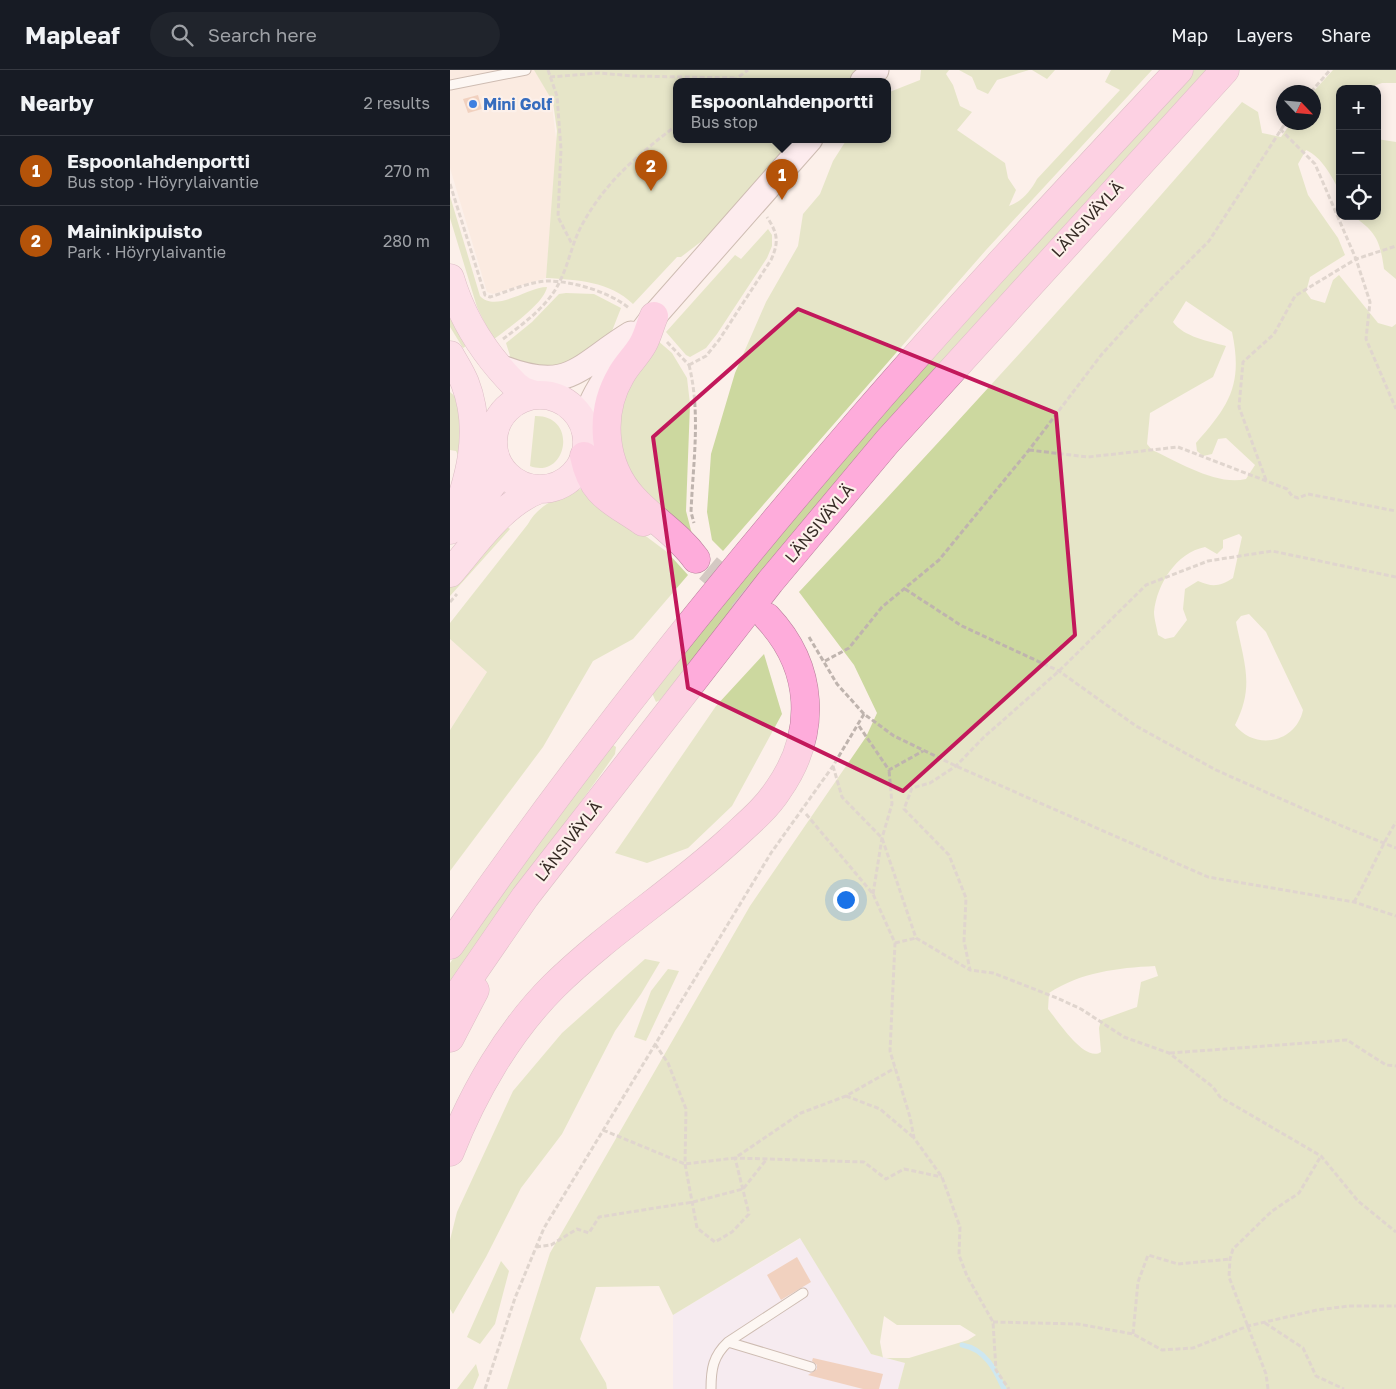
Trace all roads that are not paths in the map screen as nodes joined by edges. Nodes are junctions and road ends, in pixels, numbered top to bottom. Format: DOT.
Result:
graph roads {
  1 [pos="526,70"];
  2 [pos="1179,70"];
  3 [pos="1225,70"];
  4 [pos="450,85"];
  5 [pos="806,143"];
  6 [pos="450,278"];
  7 [pos="642,312"];
  8 [pos="631,334"];
  9 [pos="450,338"];
  10 [pos="450,355"];
  11 [pos="500,355"];
  12 [pos="540,395"];
  13 [pos="495,427"];
  14 [pos="585,443"];
  15 [pos="497,462"];
  16 [pos="540,489"];
  17 [pos="450,530"];
  18 [pos="450,538"];
  19 [pos="450,573"];
  20 [pos="767,617"];
  21 [pos="525,897"];
  22 [pos="450,945"];
  23 [pos="450,1006"];
  24 [pos="450,1038"];
  25 [pos="450,1152"];
  26 [pos="803,1293"];
  27 [pos="728,1342"];
  28 [pos="811,1367"];
  29 [pos="711,1389"];
  1 -- 4 [label="lane"];
  2 -- 22 [label="highway, LÄNSIVÄYLÄ"];
  3 -- 21 [label="highway, LÄNSIVÄYLÄ"];
  5 -- 7 [label="main road"];
  6 -- 11 [label="main road"];
  7 -- 8 [label="main road"];
  7 -- 14 [label="main road"];
  7 -- 14 [label="highway"];
  8 -- 11 [label="main road"];
  8 -- 12 [label="main road"];
  9 -- 13 [label="main road"];
  10 -- 17 [label="main road"];
  11 -- 12 [label="main road"];
  12 -- 13 [label="main road"];
  12 -- 14 [label="main road"];
  13 -- 15 [label="main road"];
  14 -- 16 [label="main road"];
  15 -- 16 [label="main road"];
  15 -- 18 [label="main road"];
  16 -- 19 [label="main road"];
  20 -- 25 [label="highway"];
  21 -- 23 [label="highway, LÄNSIVÄYLÄ"];
  21 -- 24 [label="highway"];
  26 -- 27 [label="lane"];
  27 -- 28 [label="lane"];
  27 -- 29 [label="lane"];
}
